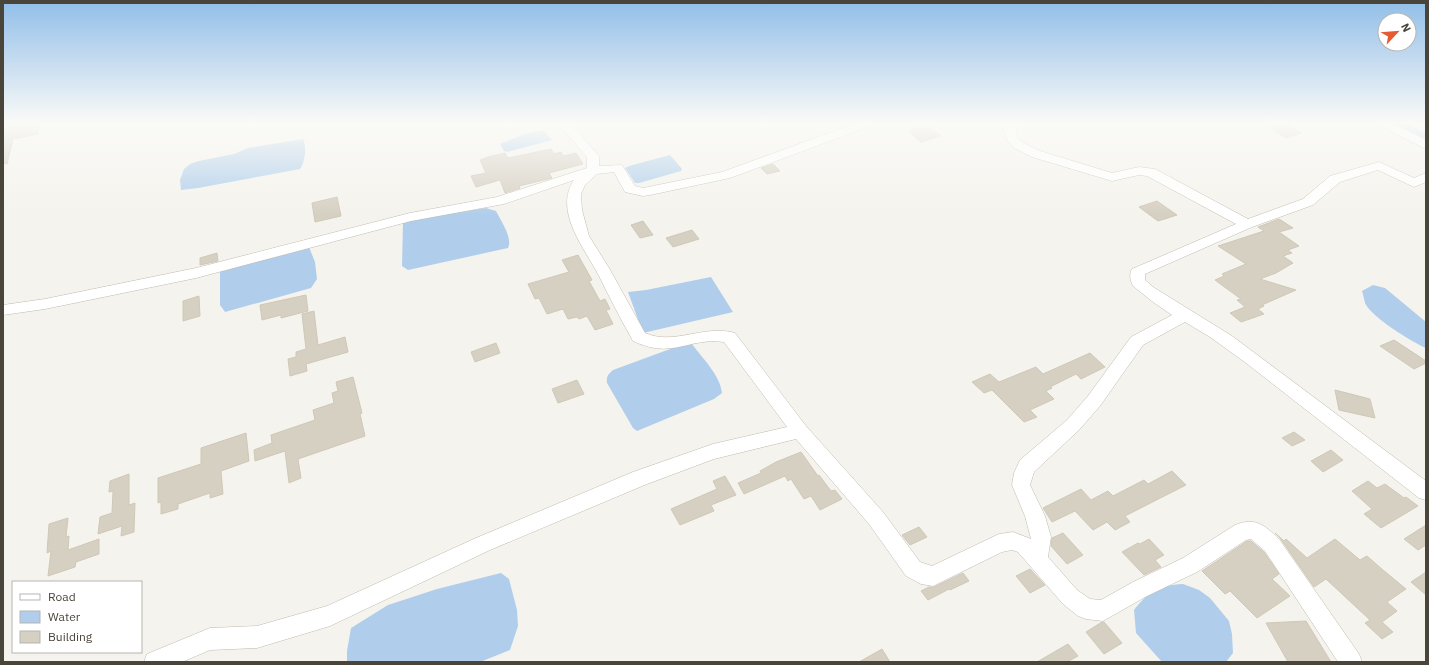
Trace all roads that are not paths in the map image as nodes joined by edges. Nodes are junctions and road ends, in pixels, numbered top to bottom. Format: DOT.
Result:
graph roads {
  1 [pos="590,153"];
  2 [pos="785,153"];
  3 [pos="1034,153"];
  4 [pos="593,170"];
  5 [pos="1426,178"];
  6 [pos="1247,224"];
  7 [pos="3,310"];
  8 [pos="1186,314"];
  9 [pos="800,431"];
  10 [pos="1426,492"];
  11 [pos="1037,560"];
  12 [pos="155,662"];
  13 [pos="1351,662"];
  1 -- 4 [label="street"];
  2 -- 4 [label="street"];
  3 -- 6 [label="street"];
  4 -- 7 [label="street"];
  4 -- 9 [label="street"];
  5 -- 6 [label="street"];
  6 -- 8 [label="street"];
  8 -- 10 [label="street"];
  8 -- 11 [label="street"];
  9 -- 11 [label="street"];
  9 -- 12 [label="street"];
  11 -- 13 [label="street"];
}
